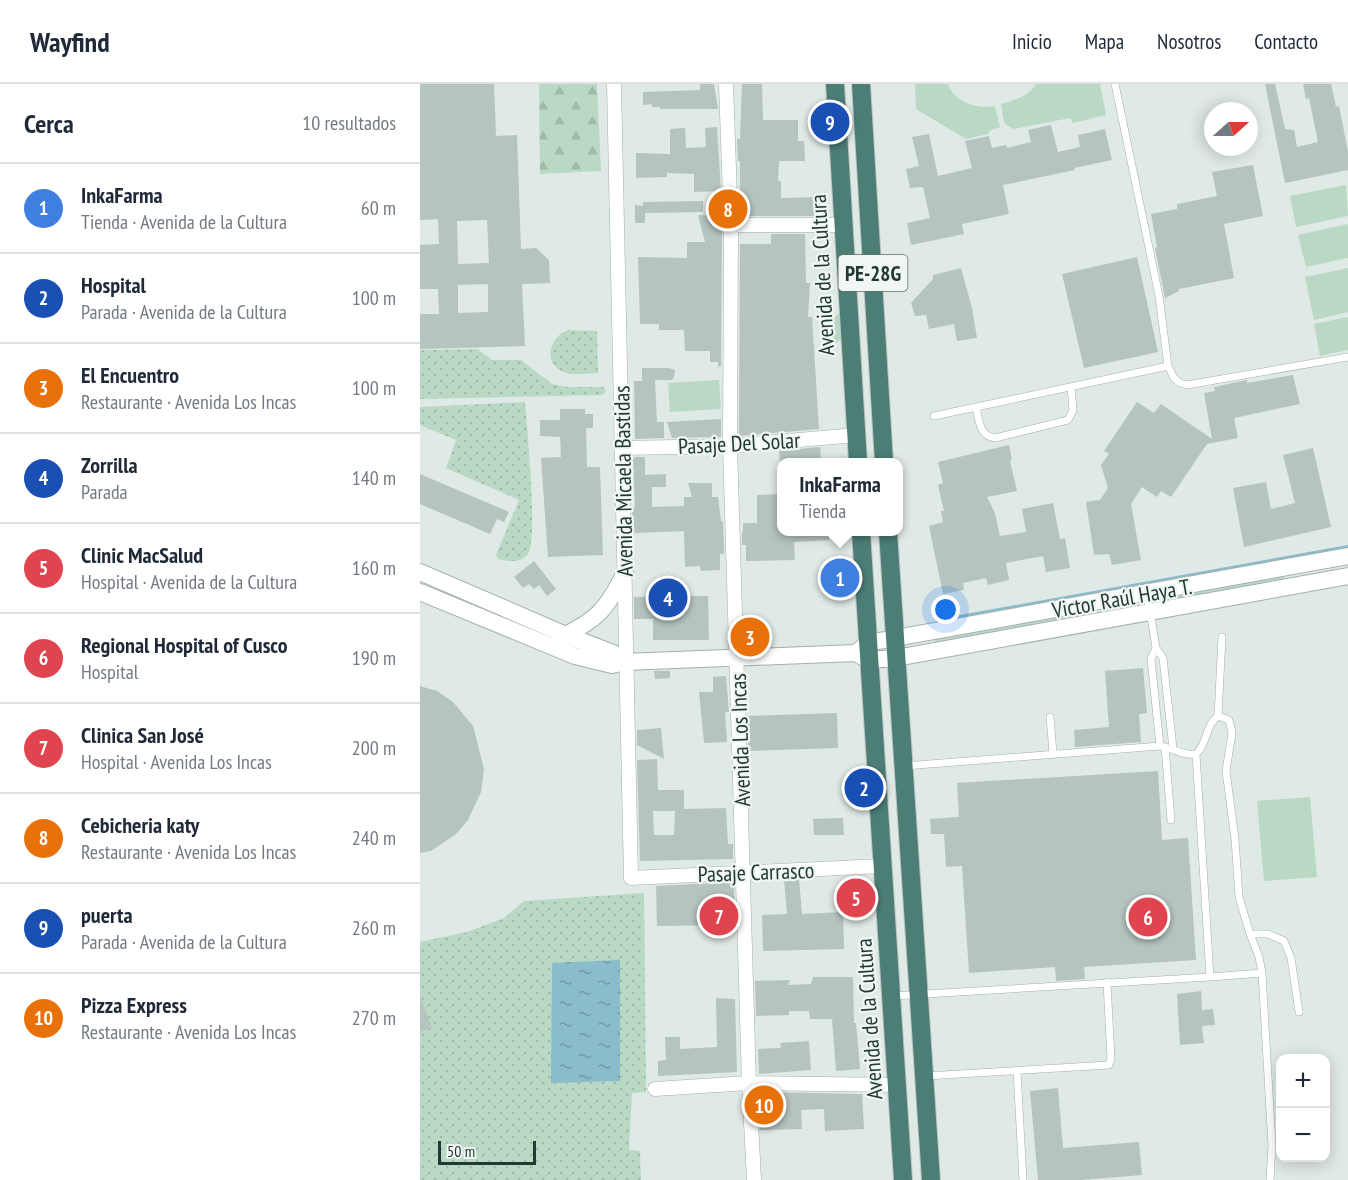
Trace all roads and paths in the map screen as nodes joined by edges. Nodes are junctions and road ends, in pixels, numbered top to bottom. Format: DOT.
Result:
graph roads {
  1 [pos="614,84"];
  2 [pos="726,84"];
  3 [pos="835,84"];
  4 [pos="861,84"];
  5 [pos="1115,84"];
  6 [pos="731,225"];
  7 [pos="843,225"];
  8 [pos="1348,357"];
  9 [pos="1168,366"];
  10 [pos="1071,387"];
  11 [pos="976,407"];
  12 [pos="934,416"];
  13 [pos="856,435"];
  14 [pos="730,446"];
  15 [pos="622,448"];
  16 [pos="858,458"];
  17 [pos="884,458"];
  18 [pos="861,536"];
  19 [pos="888,536"];
  20 [pos="1348,556"];
  21 [pos="420,572"];
  22 [pos="625,573"];
  23 [pos="1348,576"];
  24 [pos="420,592"];
  25 [pos="1147,593"];
  26 [pos="1150,612"];
  27 [pos="566,635"];
  28 [pos="1222,637"];
  29 [pos="895,638"];
  30 [pos="544,644"];
  31 [pos="1156,648"];
  32 [pos="864,652"];
  33 [pos="896,658"];
  34 [pos="737,659"];
  35 [pos="625,662"];
  36 [pos="1218,716"];
  37 [pos="1050,717"];
  38 [pos="1166,747"];
  39 [pos="1053,753"];
  40 [pos="1196,754"];
  41 [pos="903,766"];
  42 [pos="1171,820"];
  43 [pos="882,866"];
  44 [pos="744,872"];
  45 [pos="631,878"];
  46 [pos="1250,934"];
  47 [pos="1262,973"];
  48 [pos="1210,977"];
  49 [pos="1107,982"];
  50 [pos="918,994"];
  51 [pos="892,996"];
  52 [pos="1299,1012"];
  53 [pos="1017,1071"];
  54 [pos="924,1076"];
  55 [pos="749,1083"];
  56 [pos="898,1085"];
  57 [pos="655,1089"];
  58 [pos="754,1180"];
  59 [pos="903,1180"];
  60 [pos="931,1180"];
  61 [pos="1023,1180"];
  62 [pos="1270,1180"];
  1 -- 15 [label="street, Avenida Micaela Bastidas"];
  2 -- 6 [label="street, Avenida Los Incas"];
  3 -- 7 [label="highway, Avenida de la Cultura / PE-28G"];
  4 -- 17 [label="highway, PE-28G"];
  5 -- 9 [label="lane"];
  6 -- 7 [label="street"];
  6 -- 14 [label="street, Avenida Los Incas"];
  7 -- 13 [label="highway, Avenida de la Cultura / PE-28G"];
  8 -- 9 [label="lane"];
  9 -- 10 [label="lane"];
  10 -- 11 [label="lane"];
  10 -- 11 [label="lane"];
  11 -- 12 [label="lane"];
  13 -- 14 [label="street, Pasaje Del Solar"];
  13 -- 16 [label="highway, Avenida de la Cultura / PE-28G"];
  14 -- 15 [label="street, Pasaje Del Solar"];
  14 -- 34 [label="street, Avenida Los Incas"];
  15 -- 22 [label="street, Avenida Micaela Bastidas"];
  18 -- 32 [label="highway, Avenida de la Cultura"];
  19 -- 29 [label="highway"];
  20 -- 25 [label="street, Victor Raúl Haya T."];
  21 -- 27 [label="street"];
  22 -- 27 [label="street"];
  22 -- 35 [label="street, Avenida Micaela Bastidas"];
  23 -- 26 [label="street, Victor Raúl Haya T."];
  24 -- 30 [label="street"];
  25 -- 26 [label="lane"];
  25 -- 29 [label="street, Victor Raúl Haya T."];
  26 -- 31 [label="lane"];
  26 -- 33 [label="street, Victor Raúl Haya T."];
  27 -- 30 [label="street"];
  27 -- 35 [label="street"];
  28 -- 36 [label="lane"];
  29 -- 32 [label="street, Victor Raúl Haya T."];
  29 -- 33 [label="highway"];
  30 -- 35 [label="street"];
  31 -- 38 [label="lane"];
  31 -- 38 [label="lane"];
  32 -- 33 [label="street, Victor Raúl Haya T."];
  32 -- 34 [label="street"];
  32 -- 43 [label="highway, Avenida de la Cultura"];
  33 -- 41 [label="highway"];
  34 -- 35 [label="street"];
  34 -- 44 [label="street, Avenida Los Incas"];
  35 -- 45 [label="street, Avenida Micaela Bastidas"];
  36 -- 40 [label="lane"];
  36 -- 46 [label="lane"];
  37 -- 39 [label="lane"];
  38 -- 39 [label="lane"];
  38 -- 40 [label="lane"];
  38 -- 42 [label="lane"];
  39 -- 41 [label="lane"];
  40 -- 48 [label="lane"];
  41 -- 50 [label="highway"];
  43 -- 44 [label="street, Pasaje Carrasco"];
  43 -- 51 [label="highway, Avenida de la Cultura"];
  44 -- 45 [label="street, Pasaje Carrasco"];
  44 -- 55 [label="street, Avenida Los Incas"];
  46 -- 47 [label="lane"];
  46 -- 52 [label="lane"];
  47 -- 48 [label="lane"];
  47 -- 62 [label="lane"];
  48 -- 49 [label="lane"];
  49 -- 50 [label="lane"];
  49 -- 53 [label="lane"];
  50 -- 51 [label="lane"];
  50 -- 54 [label="highway"];
  51 -- 56 [label="highway, Avenida de la Cultura"];
  53 -- 54 [label="lane"];
  53 -- 61 [label="lane"];
  54 -- 60 [label="highway"];
  55 -- 56 [label="street"];
  55 -- 57 [label="street"];
  55 -- 58 [label="street, Avenida Los Incas"];
  56 -- 59 [label="highway, Avenida de la Cultura"];
}
